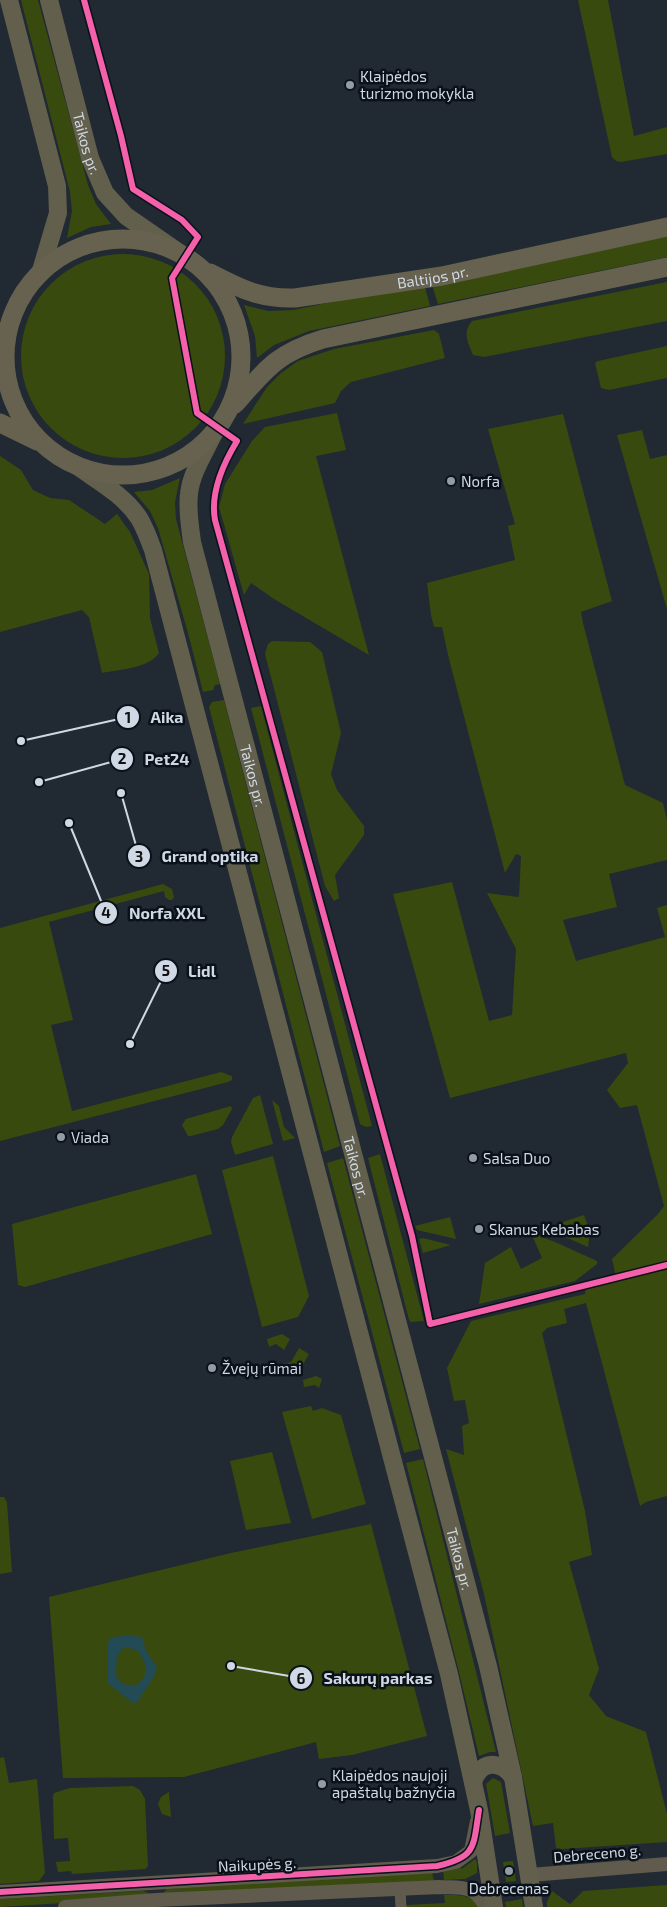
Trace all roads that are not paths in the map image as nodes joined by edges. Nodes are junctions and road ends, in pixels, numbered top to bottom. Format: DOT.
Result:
graph roads {
  1 [pos="9,0"];
  2 [pos="49,0"];
  3 [pos="667,228"];
  4 [pos="178,252"];
  5 [pos="667,267"];
  6 [pos="201,268"];
  7 [pos="40,274"];
  8 [pos="20,301"];
  9 [pos="0,326"];
  10 [pos="229,410"];
  11 [pos="0,423"];
  12 [pos="214,433"];
  13 [pos="46,446"];
  14 [pos="77,466"];
  15 [pos="513,1777"];
  16 [pos="473,1782"];
  17 [pos="479,1810"];
  18 [pos="667,1864"];
  19 [pos="530,1875"];
  20 [pos="400,1890"];
  21 [pos="0,1892"];
  22 [pos="156,1903"];
  23 [pos="65,1907"];
  24 [pos="401,1907"];
  25 [pos="486,1907"];
  26 [pos="494,1907"];
  27 [pos="534,1907"];
  1 -- 7 [label="main road"];
  2 -- 4 [label="main road, Taikos pr."];
  3 -- 6 [label="highway, Baltijos pr."];
  4 -- 6 [label="highway"];
  4 -- 7 [label="highway"];
  5 -- 10 [label="highway"];
  6 -- 10 [label="highway"];
  7 -- 8 [label="highway"];
  8 -- 9 [label="highway"];
  8 -- 13 [label="highway"];
  10 -- 12 [label="highway"];
  11 -- 13 [label="highway"];
  12 -- 14 [label="highway"];
  12 -- 15 [label="main road, Taikos pr."];
  13 -- 14 [label="highway"];
  14 -- 16 [label="main road"];
  15 -- 16 [label="main road"];
  15 -- 19 [label="main road, Taikos pr."];
  16 -- 17 [label="main road"];
  17 -- 21 [label="street, Naikupės g."];
  17 -- 26 [label="main road"];
  18 -- 19 [label="street, Debreceno g."];
  19 -- 27 [label="main road, Taikos pr."];
  20 -- 22 [label="street, Naikupės g."];
  20 -- 24 [label="street"];
  20 -- 25 [label="street, Naikupės g."];
  22 -- 23 [label="street, Naikupės g."];
}
